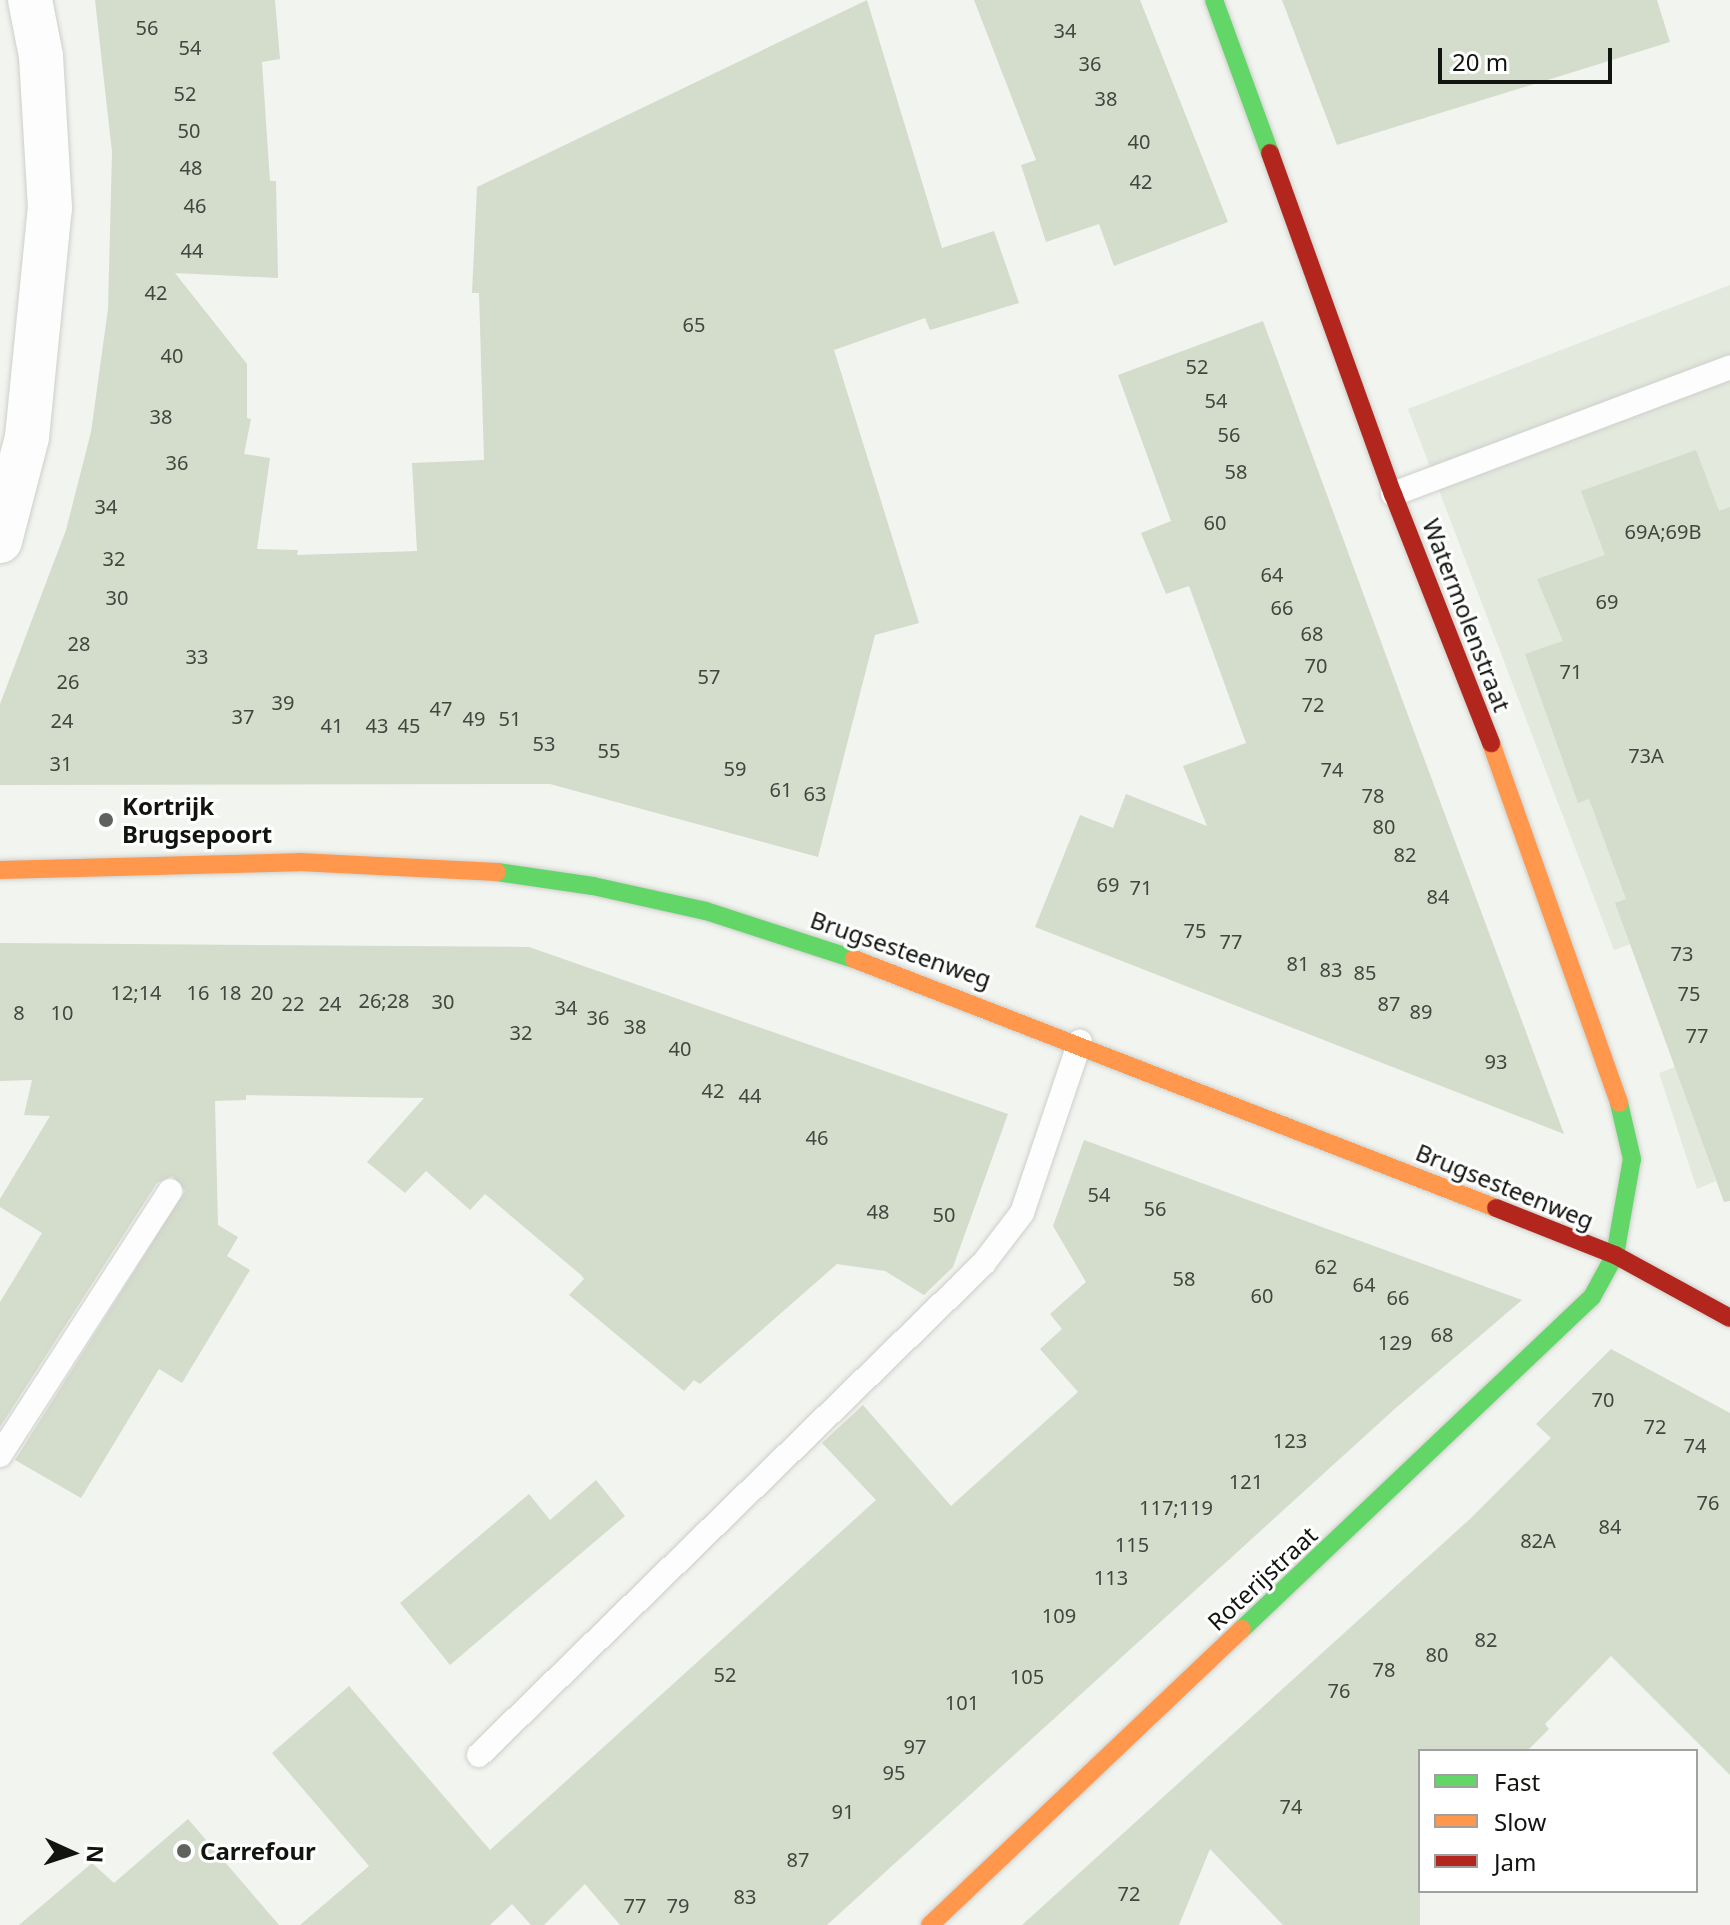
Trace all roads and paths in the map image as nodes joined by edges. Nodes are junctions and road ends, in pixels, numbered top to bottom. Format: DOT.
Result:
graph roads {
  1 [pos="30,0"];
  2 [pos="1214,0"];
  3 [pos="1730,367"];
  4 [pos="1393,494"];
  5 [pos="0,541"];
  6 [pos="0,870"];
  7 [pos="1080,1042"];
  8 [pos="170,1191"];
  9 [pos="1615,1255"];
  10 [pos="1730,1318"];
  11 [pos="0,1455"];
  12 [pos="479,1755"];
  13 [pos="930,1925"];
  1 -- 5 [label="street"];
  2 -- 4 [label="street, Watermolenstraat"];
  3 -- 4 [label="lane"];
  4 -- 9 [label="street, Watermolenstraat"];
  6 -- 7 [label="street, Brugsesteenweg"];
  7 -- 9 [label="street, Brugsesteenweg"];
  7 -- 12 [label="lane"];
  8 -- 11 [label="lane"];
  9 -- 10 [label="street, Brugsesteenweg"];
  9 -- 13 [label="street, Roterijstraat"];
}
